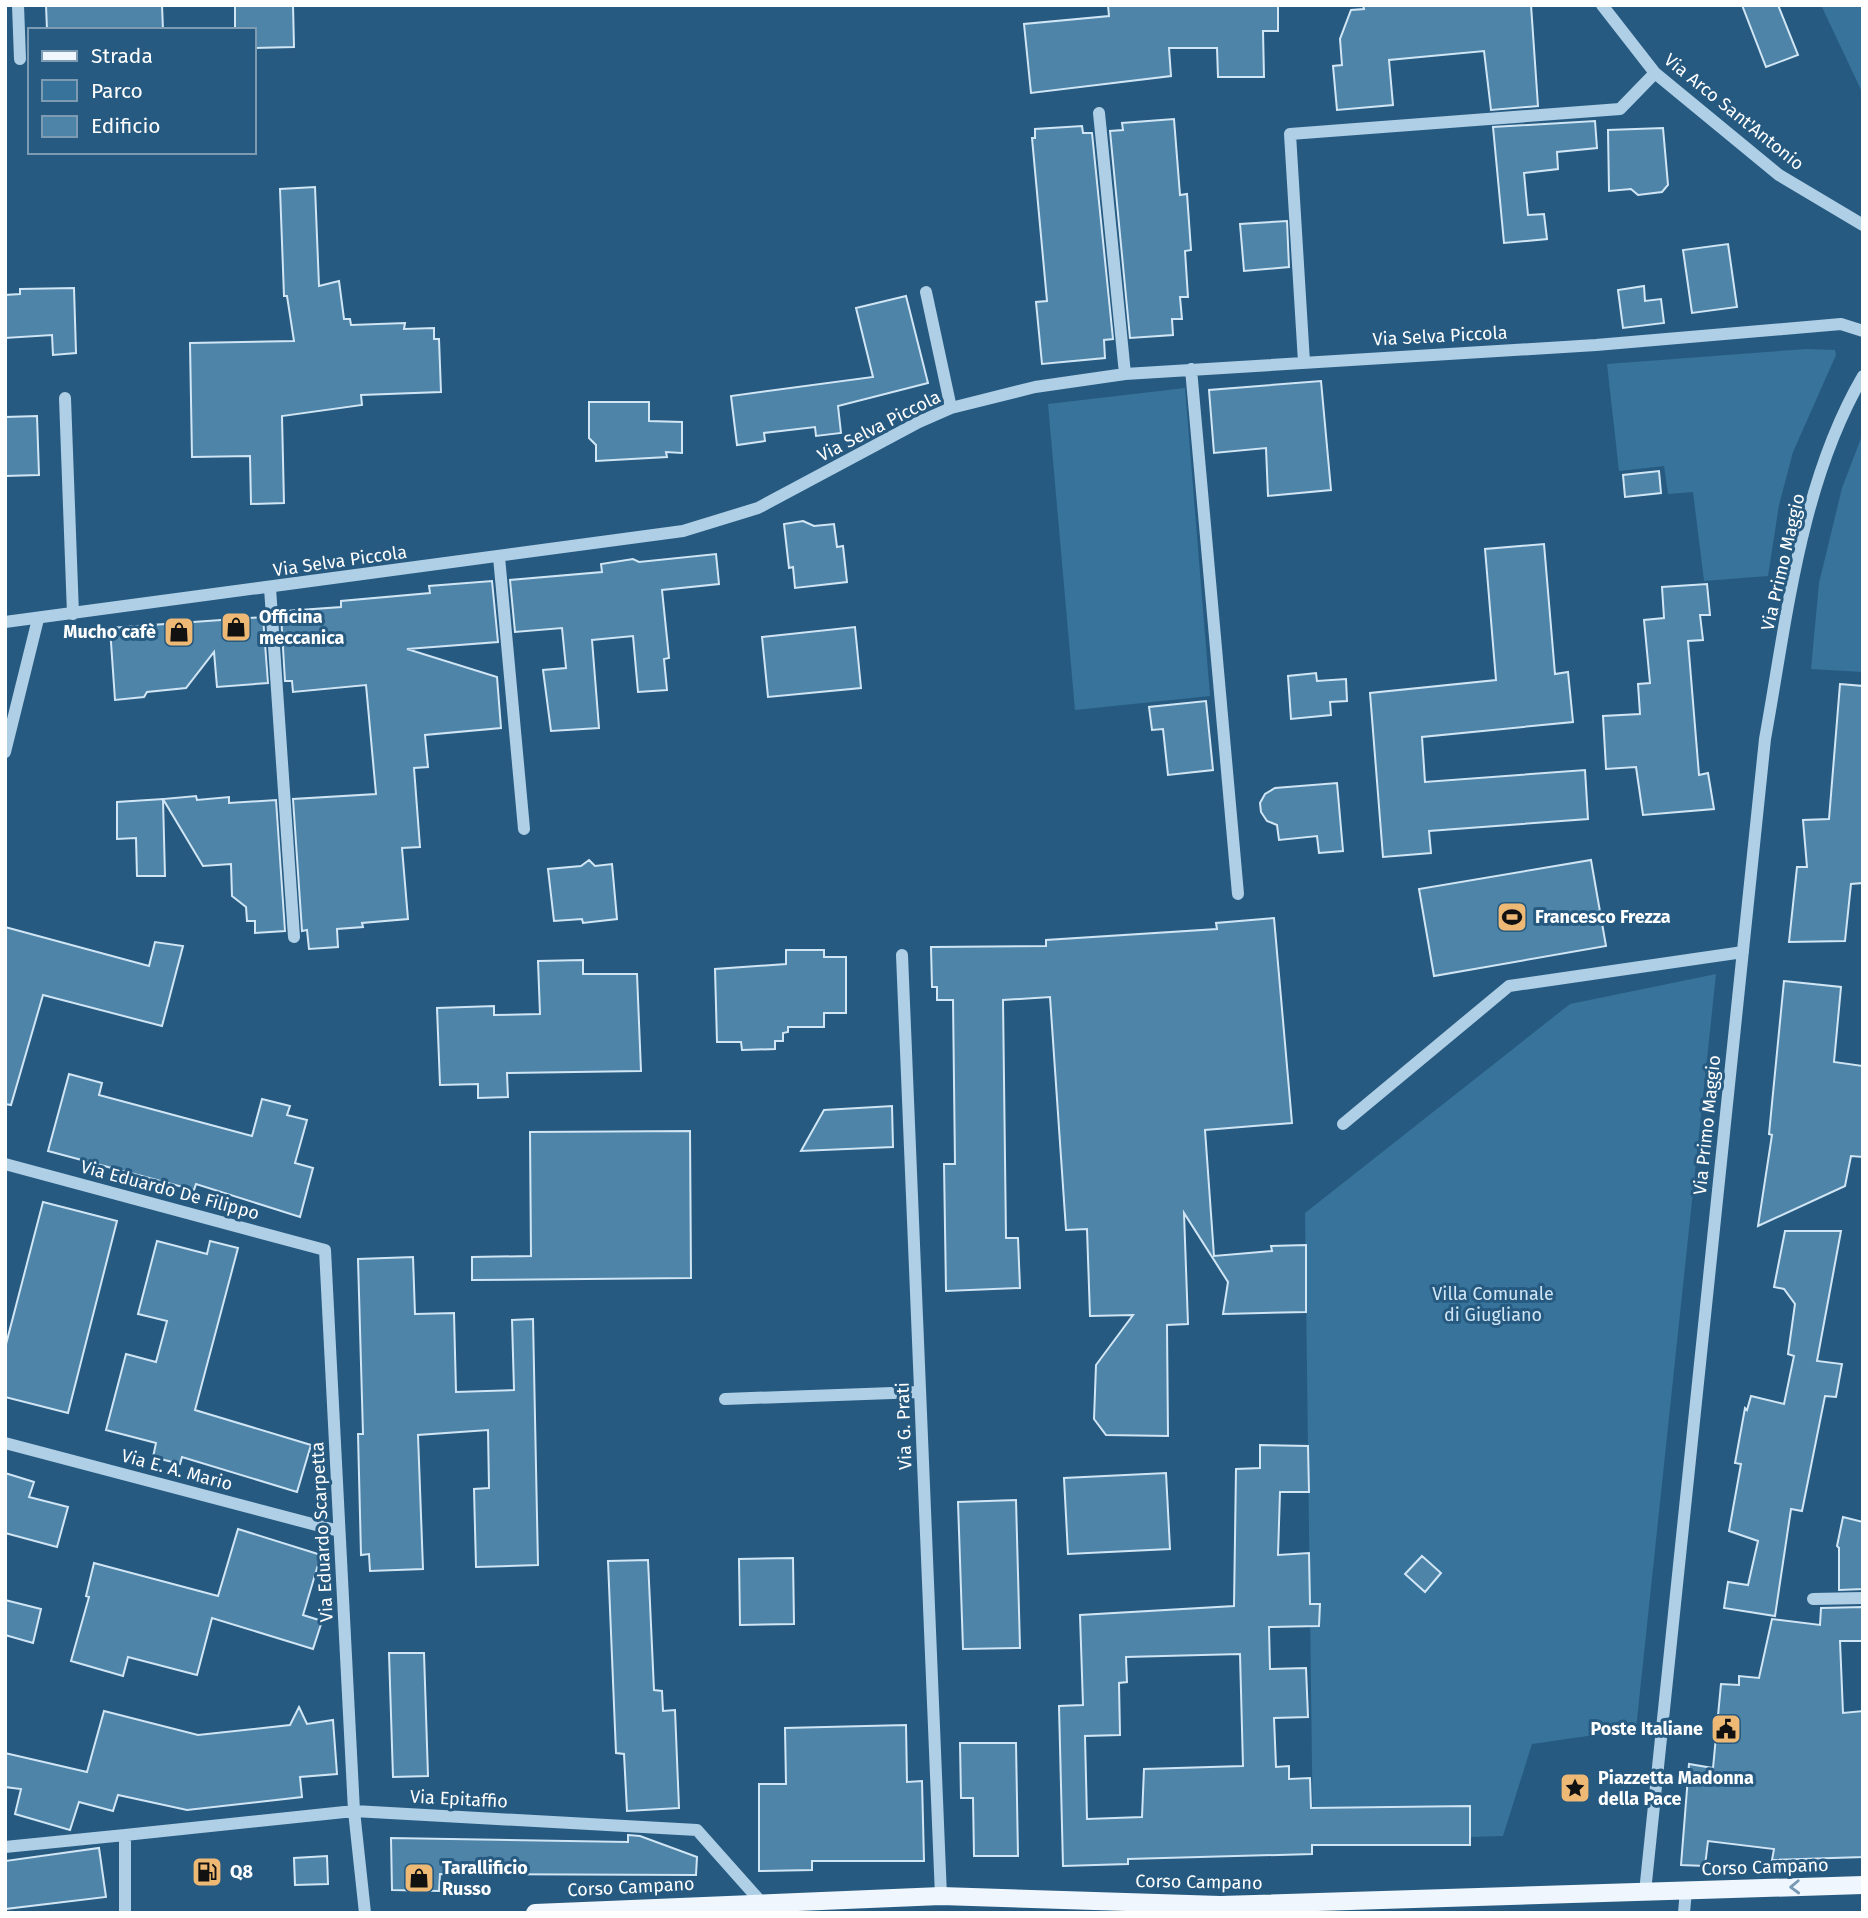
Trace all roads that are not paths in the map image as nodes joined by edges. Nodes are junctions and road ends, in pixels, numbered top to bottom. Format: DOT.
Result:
graph roads {
  1 [pos="18,5"];
  2 [pos="1602,5"];
  3 [pos="20,59"];
  4 [pos="1655,73"];
  5 [pos="1100,113"];
  6 [pos="1863,226"];
  7 [pos="926,292"];
  8 [pos="1863,331"];
  9 [pos="1304,362"];
  10 [pos="1191,369"];
  11 [pos="1125,374"];
  12 [pos="1863,376"];
  13 [pos="65,398"];
  14 [pos="951,408"];
  15 [pos="499,557"];
  16 [pos="270,588"];
  17 [pos="73,614"];
  18 [pos="38,619"];
  19 [pos="5,622"];
  20 [pos="5,752"];
  21 [pos="524,829"];
  22 [pos="1238,894"];
  23 [pos="294,937"];
  24 [pos="1743,952"];
  25 [pos="902,955"];
  26 [pos="1343,1124"];
  27 [pos="5,1164"];
  28 [pos="325,1250"];
  29 [pos="920,1392"];
  30 [pos="725,1399"];
  31 [pos="5,1443"];
  32 [pos="340,1531"];
  33 [pos="1863,1598"];
  34 [pos="1813,1599"];
  35 [pos="354,1811"];
  36 [pos="125,1835"];
  37 [pos="5,1847"];
  38 [pos="1863,1885"];
  39 [pos="1686,1890"];
  40 [pos="1645,1892"];
  41 [pos="941,1896"];
  42 [pos="761,1902"];
  43 [pos="1420,1906"];
  44 [pos="1220,1909"];
  45 [pos="125,1913"];
  46 [pos="365,1913"];
  47 [pos="535,1913"];
  48 [pos="1684,1913"];
  1 -- 3 [label="street"];
  2 -- 4 [label="street, Via Arco Sant'Antonio"];
  4 -- 6 [label="street, Via Arco Sant'Antonio"];
  4 -- 9 [label="street"];
  5 -- 11 [label="street"];
  7 -- 14 [label="street"];
  8 -- 9 [label="street, Via Selva Piccola"];
  9 -- 10 [label="street, Via Selva Piccola"];
  10 -- 11 [label="street, Via Selva Piccola"];
  10 -- 22 [label="street"];
  11 -- 14 [label="street, Via Selva Piccola"];
  12 -- 24 [label="street, Via Primo Maggio"];
  13 -- 17 [label="street"];
  14 -- 15 [label="street, Via Selva Piccola"];
  15 -- 16 [label="street, Via Selva Piccola"];
  15 -- 21 [label="street"];
  16 -- 17 [label="street, Via Selva Piccola"];
  16 -- 23 [label="street"];
  17 -- 18 [label="street, Via Selva Piccola"];
  18 -- 19 [label="street, Via Selva Piccola"];
  18 -- 20 [label="street"];
  24 -- 26 [label="street"];
  24 -- 40 [label="street, Via Primo Maggio"];
  25 -- 29 [label="street, Via G. Prati"];
  27 -- 28 [label="street, Via Eduardo De Filippo"];
  28 -- 32 [label="street, Via Eduardo Scarpetta"];
  29 -- 30 [label="street"];
  29 -- 41 [label="street, Via G. Prati"];
  31 -- 32 [label="street, Via E. A. Mario"];
  32 -- 35 [label="street, Via Eduardo Scarpetta"];
  33 -- 34 [label="street"];
  35 -- 36 [label="street, Via Epitaffio"];
  35 -- 42 [label="street, Via Epitaffio"];
  35 -- 46 [label="street, Via Eduardo Scarpetta"];
  36 -- 37 [label="street, Via Epitaffio"];
  36 -- 45 [label="street"];
  38 -- 39 [label="main road, Corso Campano, one-way"];
  39 -- 40 [label="main road, Corso Campano"];
  39 -- 48 [label="street"];
  40 -- 43 [label="main road, Corso Campano"];
  41 -- 42 [label="main road, Corso Campano"];
  41 -- 44 [label="main road, Corso Campano"];
  42 -- 47 [label="main road, Corso Campano"];
  43 -- 44 [label="main road, Corso Campano"];
}
